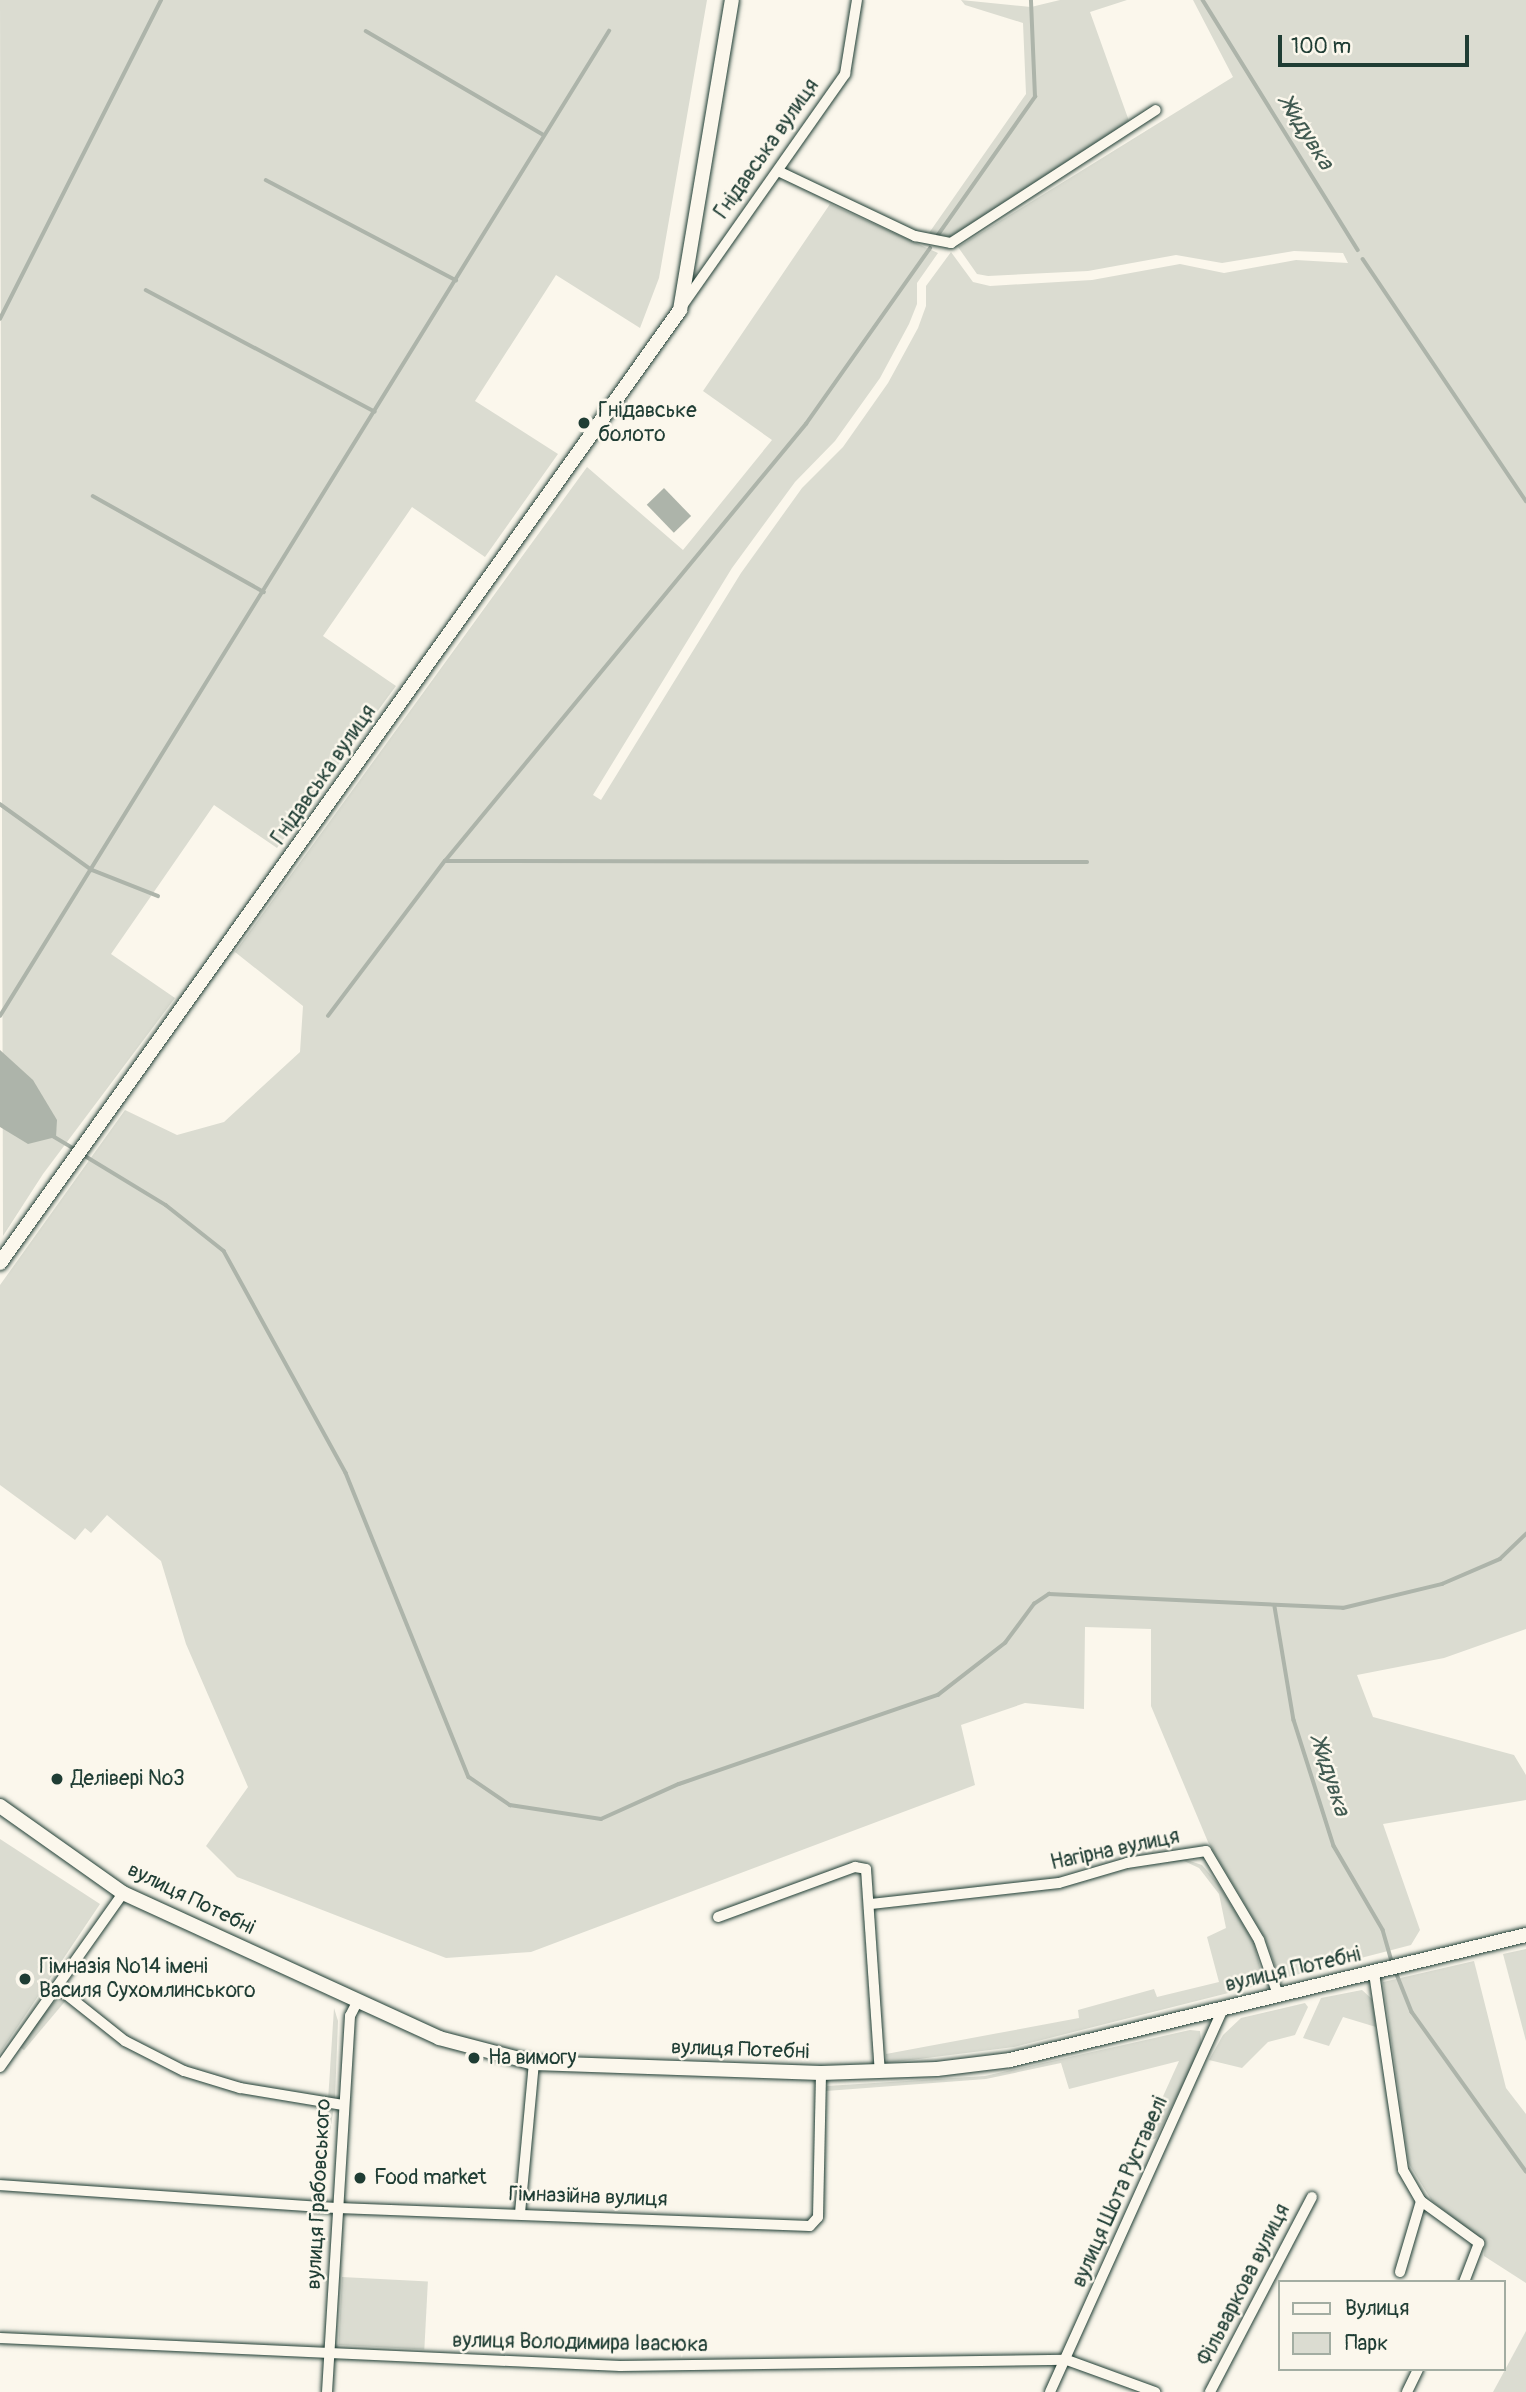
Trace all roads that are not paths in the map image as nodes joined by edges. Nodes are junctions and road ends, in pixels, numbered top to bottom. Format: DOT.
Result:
graph roads {
  1 [pos="732,0"];
  2 [pos="857,0"];
  3 [pos="1156,110"];
  4 [pos="778,171"];
  5 [pos="680,310"];
  6 [pos="0,1263"];
  7 [pos="0,1806"];
  8 [pos="123,1892"];
  9 [pos="871,1904"];
  10 [pos="718,1917"];
  11 [pos="1526,1935"];
  12 [pos="1379,1971"];
  13 [pos="57,1987"];
  14 [pos="1278,1995"];
  15 [pos="358,2000"];
  16 [pos="1223,2008"];
  17 [pos="534,2063"];
  18 [pos="0,2067"];
  19 [pos="880,2072"];
  20 [pos="821,2073"];
  21 [pos="344,2105"];
  22 [pos="0,2185"];
  23 [pos="1312,2197"];
  24 [pos="1421,2201"];
  25 [pos="338,2208"];
  26 [pos="520,2213"];
  27 [pos="1400,2272"];
  28 [pos="1465,2280"];
  29 [pos="0,2338"];
  30 [pos="329,2354"];
  31 [pos="1067,2360"];
  32 [pos="1417,2371"];
  33 [pos="327,2392"];
  34 [pos="1050,2392"];
  35 [pos="1155,2392"];
  36 [pos="1210,2392"];
  37 [pos="1406,2392"];
  1 -- 5 [label="street, Гнідавська вулиця"];
  2 -- 4 [label="street, Гнідавська вулиця"];
  3 -- 4 [label="street"];
  4 -- 5 [label="street, Гнідавська вулиця"];
  5 -- 6 [label="street, Гнідавська вулиця"];
  7 -- 8 [label="street, вулиця Потебні"];
  8 -- 13 [label="street"];
  8 -- 15 [label="street, вулиця Потебні"];
  9 -- 10 [label="street"];
  9 -- 14 [label="street, Нагірна вулиця"];
  9 -- 19 [label="street"];
  11 -- 12 [label="street, вулиця Потебні"];
  12 -- 14 [label="street, вулиця Потебні"];
  12 -- 24 [label="street"];
  13 -- 18 [label="street"];
  13 -- 21 [label="street"];
  14 -- 16 [label="street, вулиця Потебні"];
  15 -- 17 [label="street, вулиця Потебні"];
  15 -- 21 [label="street, вулиця Грабовського"];
  16 -- 19 [label="street, вулиця Потебні"];
  16 -- 31 [label="street, вулиця Шота Руставелі"];
  17 -- 20 [label="street, вулиця Потебні"];
  17 -- 26 [label="street"];
  19 -- 20 [label="street, вулиця Потебні"];
  20 -- 26 [label="street, Гімназійна вулиця"];
  21 -- 25 [label="street, вулиця Грабовського"];
  22 -- 25 [label="street, Гімназійна вулиця"];
  23 -- 36 [label="street, Фільваркова вулиця"];
  24 -- 27 [label="street"];
  24 -- 28 [label="street"];
  25 -- 26 [label="street, Гімназійна вулиця"];
  25 -- 30 [label="street, вулиця Грабовського"];
  29 -- 30 [label="street, вулиця Володимира Івасюка"];
  30 -- 31 [label="street, вулиця Володимира Івасюка"];
  30 -- 33 [label="street, вулиця Грабовського"];
  31 -- 34 [label="street, вулиця Шота Руставелі"];
  31 -- 35 [label="street, вулиця Володимира Івасюка"];
  32 -- 37 [label="street"];
}
